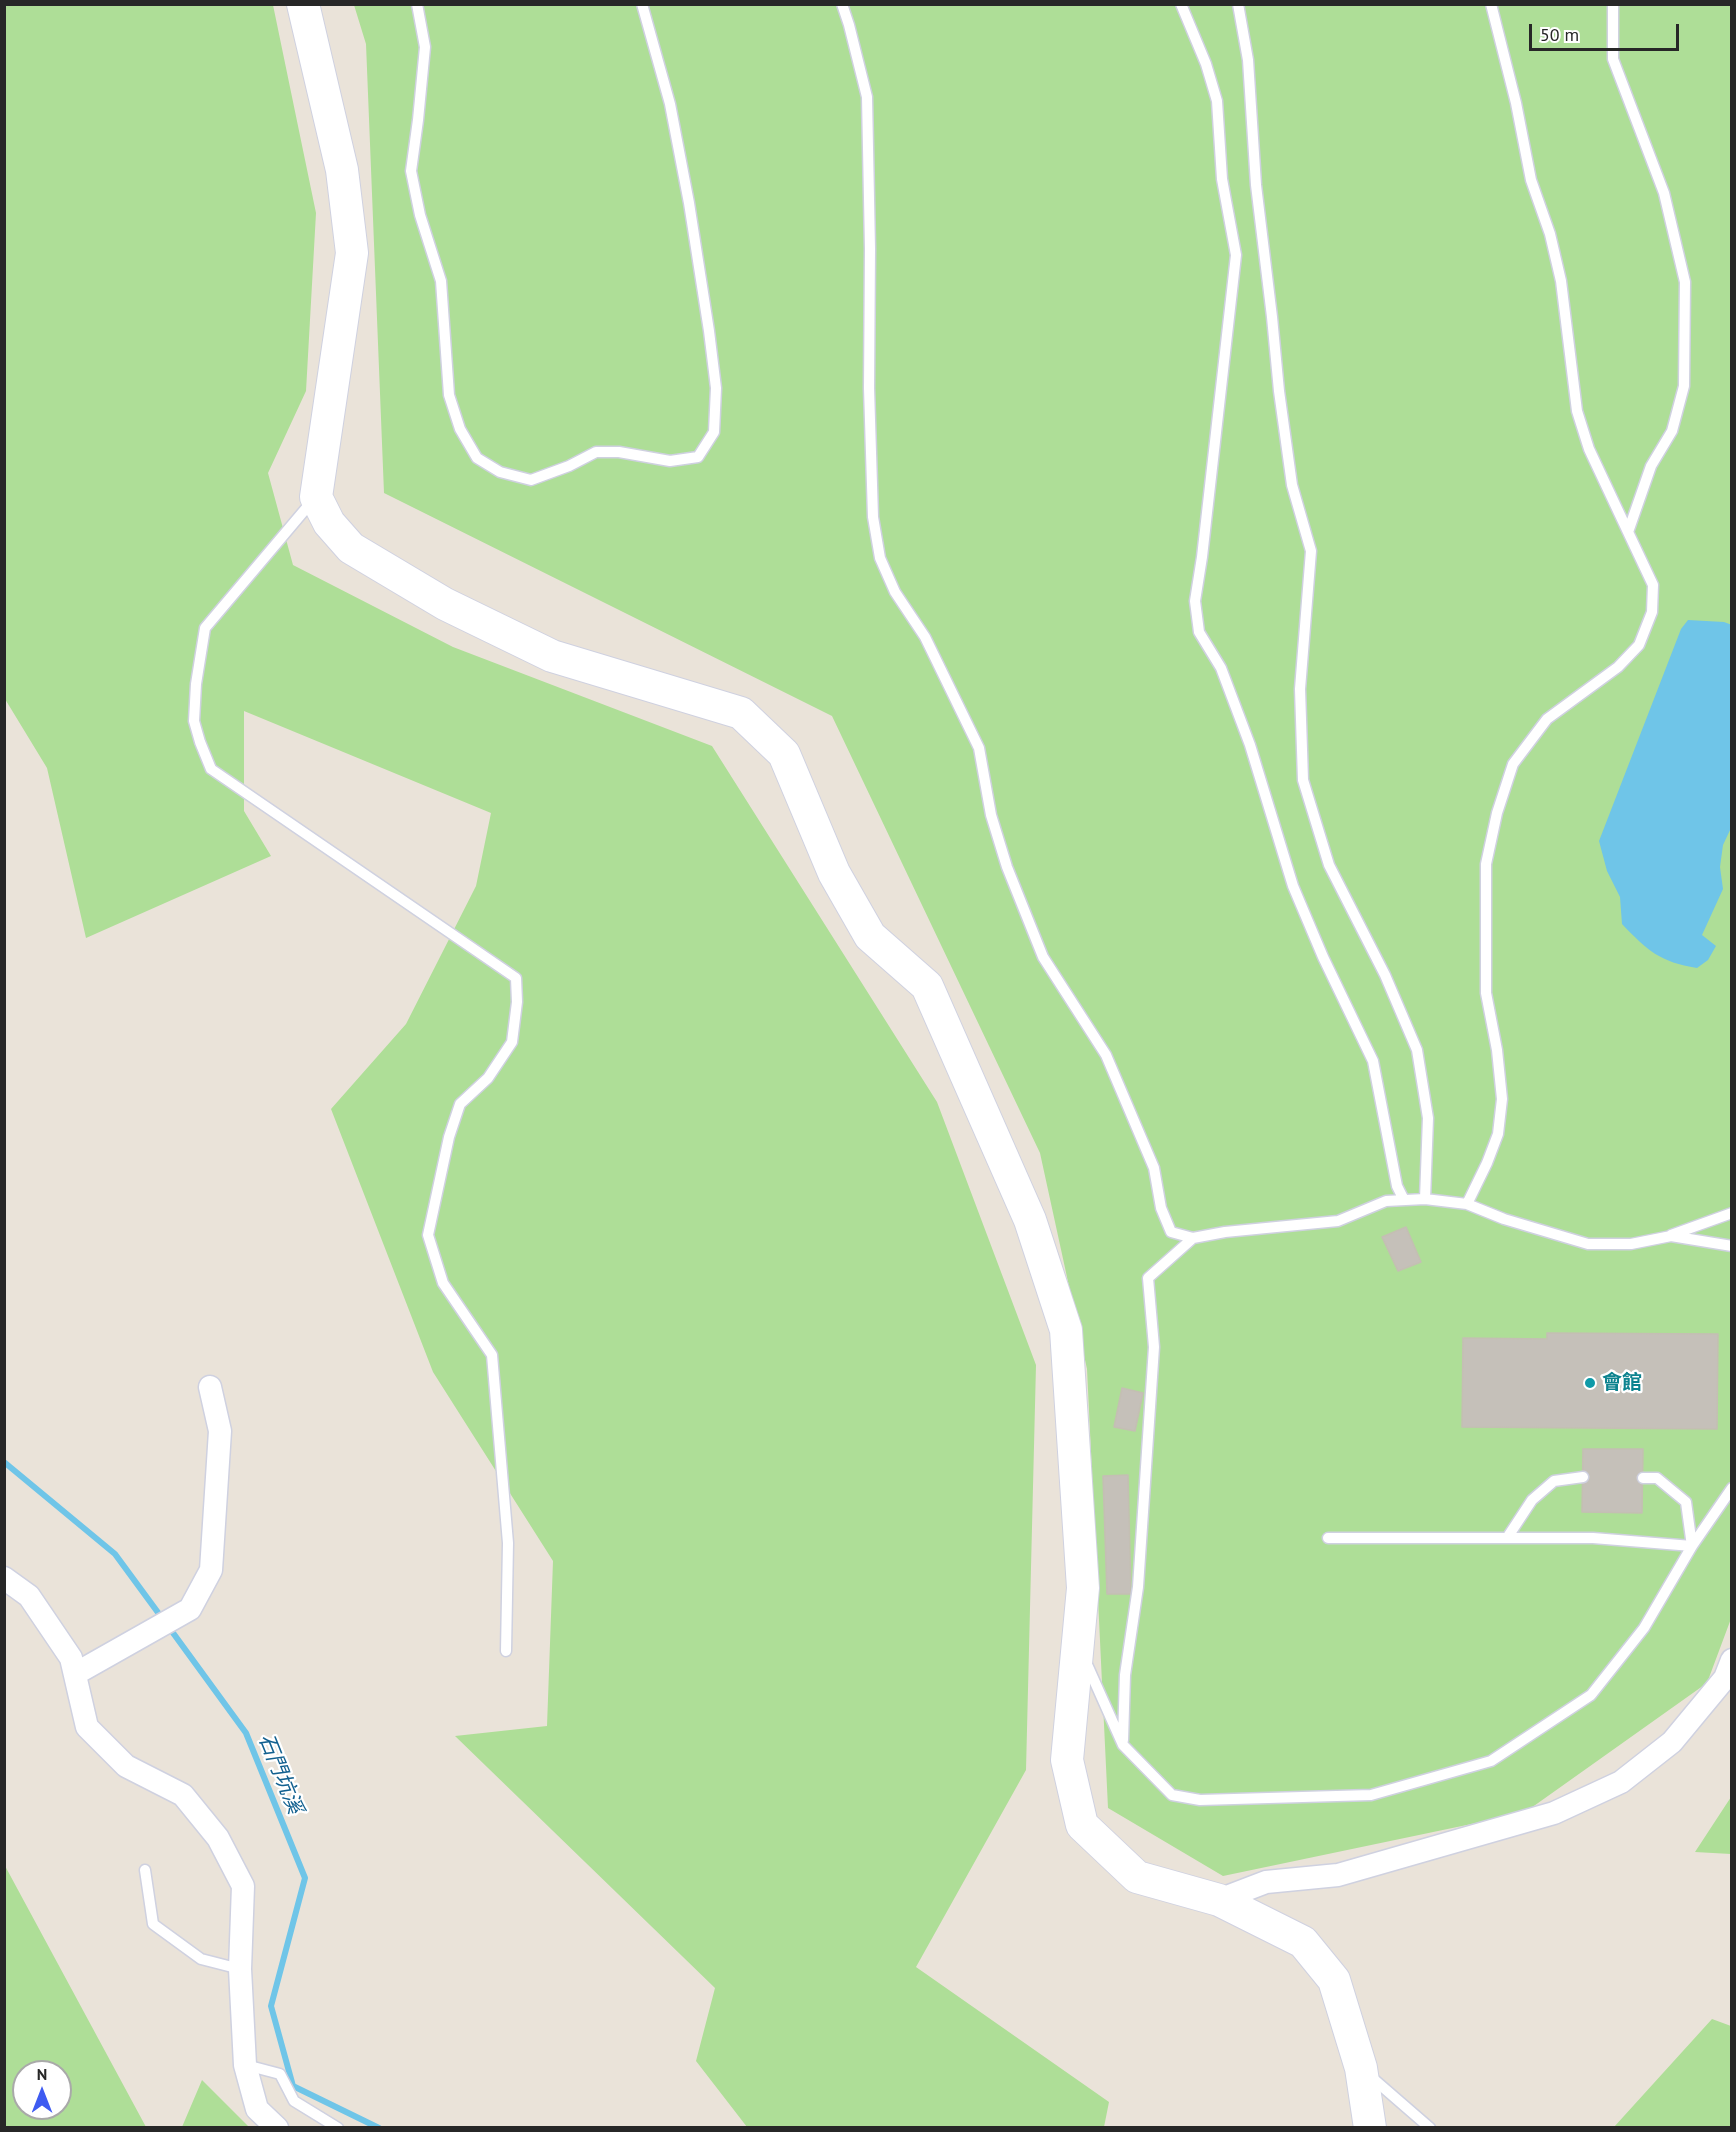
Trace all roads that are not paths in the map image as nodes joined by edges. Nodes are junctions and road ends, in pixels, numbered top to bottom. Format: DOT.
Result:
graph roads {
  1 [pos="303,4"];
  2 [pos="417,4"];
  3 [pos="642,4"];
  4 [pos="842,4"];
  5 [pos="1181,4"];
  6 [pos="1238,4"];
  7 [pos="1491,4"];
  8 [pos="1613,4"];
  9 [pos="316,497"];
  10 [pos="1628,532"];
  11 [pos="1425,1198"];
  12 [pos="1404,1200"];
  13 [pos="1467,1204"];
  14 [pos="1731,1213"];
  15 [pos="1671,1236"];
  16 [pos="1193,1238"];
  17 [pos="1731,1246"];
  18 [pos="210,1387"];
  19 [pos="1582,1477"];
  20 [pos="1643,1478"];
  21 [pos="1731,1488"];
  22 [pos="1328,1538"];
  23 [pos="1507,1538"];
  24 [pos="1692,1546"];
  25 [pos="4,1578"];
  26 [pos="1078,1644"];
  27 [pos="506,1651"];
  28 [pos="1731,1660"];
  29 [pos="75,1674"];
  30 [pos="1123,1745"];
  31 [pos="145,1870"];
  32 [pos="1219,1900"];
  33 [pos="240,1969"];
  34 [pos="245,2065"];
  35 [pos="1361,2067"];
  36 [pos="277,2127"];
  37 [pos="338,2127"];
  38 [pos="1370,2127"];
  39 [pos="1430,2127"];
  1 -- 9 [label="street"];
  2 -- 3 [label="lane"];
  4 -- 16 [label="lane"];
  5 -- 12 [label="lane"];
  6 -- 11 [label="lane"];
  7 -- 10 [label="lane"];
  8 -- 10 [label="lane"];
  9 -- 26 [label="street"];
  9 -- 27 [label="lane"];
  10 -- 13 [label="lane"];
  11 -- 12 [label="lane"];
  11 -- 13 [label="lane"];
  12 -- 16 [label="lane"];
  13 -- 15 [label="lane"];
  14 -- 15 [label="lane"];
  15 -- 17 [label="lane"];
  16 -- 30 [label="lane"];
  18 -- 29 [label="street"];
  19 -- 23 [label="lane"];
  20 -- 24 [label="lane"];
  21 -- 24 [label="lane"];
  22 -- 23 [label="lane"];
  23 -- 24 [label="lane"];
  24 -- 30 [label="lane"];
  25 -- 29 [label="street"];
  26 -- 30 [label="lane"];
  26 -- 32 [label="street"];
  28 -- 32 [label="street"];
  29 -- 33 [label="street"];
  31 -- 33 [label="lane"];
  32 -- 35 [label="street"];
  33 -- 34 [label="street"];
  34 -- 36 [label="street"];
  34 -- 37 [label="lane"];
  35 -- 38 [label="street"];
  35 -- 39 [label="lane"];
}
